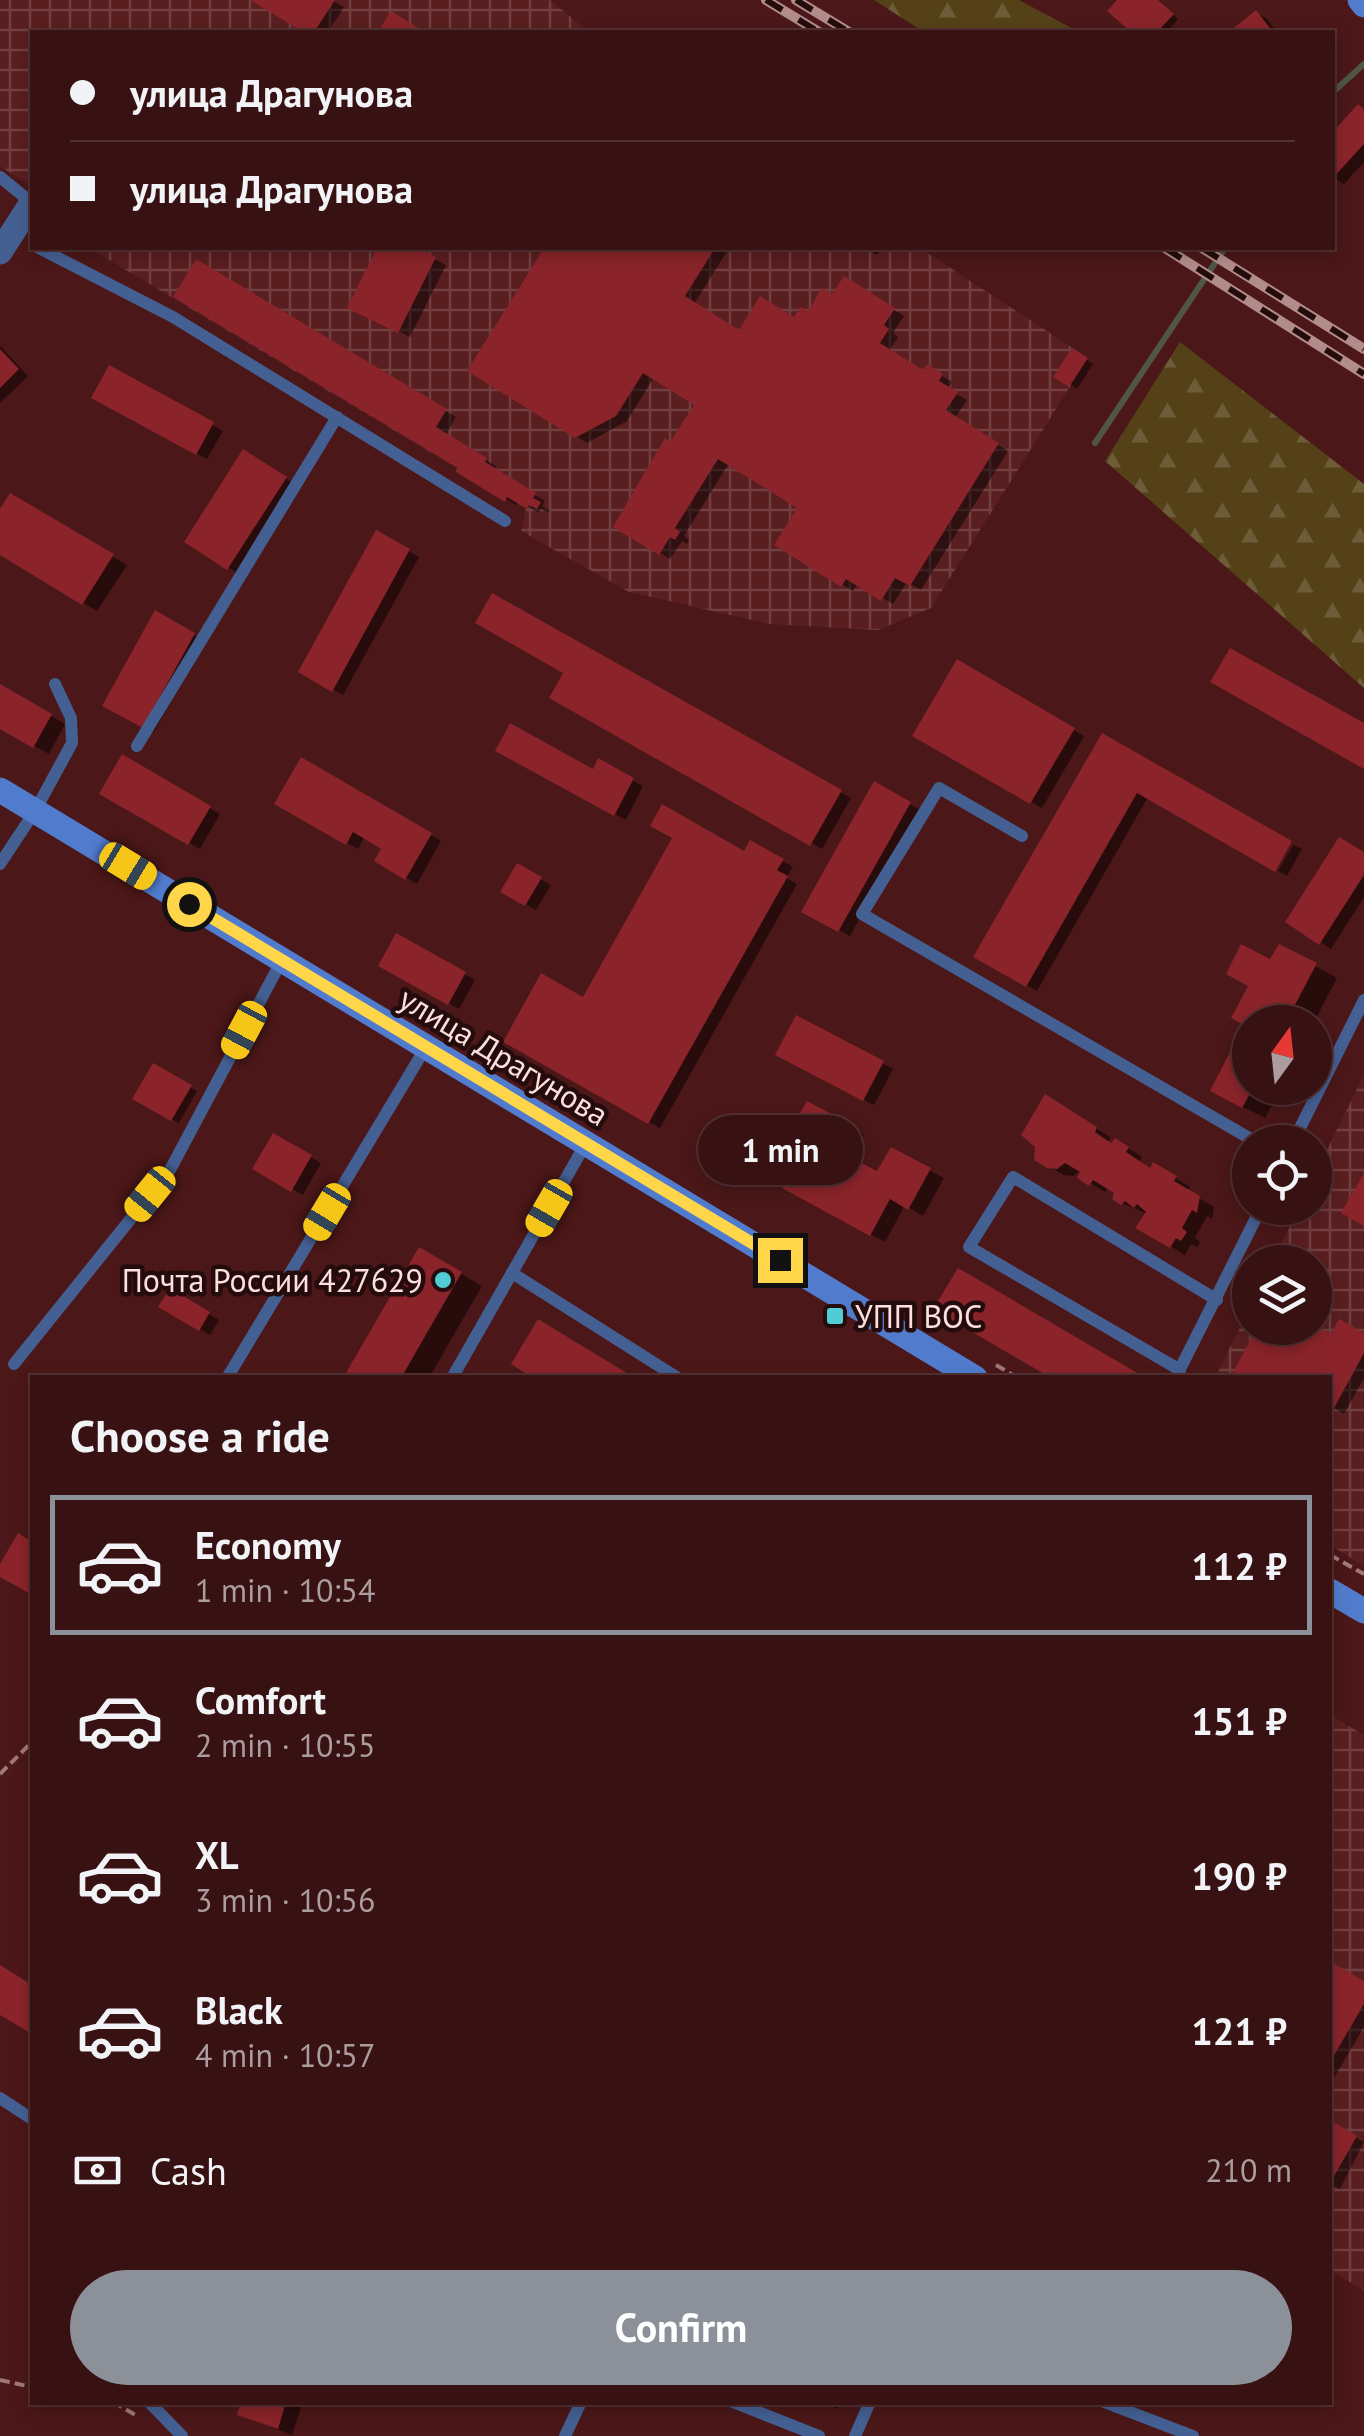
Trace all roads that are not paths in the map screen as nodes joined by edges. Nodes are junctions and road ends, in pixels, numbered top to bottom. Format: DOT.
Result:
graph roads {
  1 [pos="0,177"];
  2 [pos="30,201"];
  3 [pos="30,208"];
  4 [pos="15,243"];
  5 [pos="44,250"];
  6 [pos="337,417"];
  7 [pos="505,521"];
  8 [pos="55,684"];
  9 [pos="137,746"];
  10 [pos="0,790"];
  11 [pos="35,811"];
  12 [pos="1022,836"];
  13 [pos="0,864"];
  14 [pos="282,960"];
  15 [pos="1364,1000"];
  16 [pos="426,1047"];
  17 [pos="1302,1125"];
  18 [pos="1232,1128"];
  19 [pos="586,1143"];
  20 [pos="1253,1225"];
  21 [pos="512,1273"];
  22 [pos="1217,1300"];
  23 [pos="14,1364"];
  24 [pos="1178,1374"];
  25 [pos="229,1375"];
  26 [pos="454,1375"];
  27 [pos="673,1375"];
  28 [pos="969,1375"];
  29 [pos="1332,1592"];
  30 [pos="1364,1612"];
  31 [pos="0,2098"];
  32 [pos="30,2119"];
  33 [pos="151,2405"];
  34 [pos="580,2405"];
  35 [pos="741,2405"];
  36 [pos="869,2405"];
  37 [pos="1112,2405"];
  38 [pos="182,2436"];
  39 [pos="565,2436"];
  40 [pos="819,2436"];
  41 [pos="855,2436"];
  42 [pos="1193,2436"];
  1 -- 2 [label="lane"];
  3 -- 4 [label="street"];
  5 -- 6 [label="lane"];
  6 -- 7 [label="lane"];
  6 -- 9 [label="lane"];
  8 -- 11 [label="lane"];
  10 -- 11 [label="main road, улица Драгунова"];
  11 -- 13 [label="lane"];
  11 -- 14 [label="main road, улица Драгунова"];
  12 -- 18 [label="lane"];
  14 -- 16 [label="main road, улица Драгунова"];
  14 -- 23 [label="lane"];
  15 -- 17 [label="lane"];
  16 -- 19 [label="main road, улица Драгунова"];
  16 -- 25 [label="lane"];
  19 -- 21 [label="lane"];
  19 -- 28 [label="main road, улица Драгунова"];
  20 -- 22 [label="lane"];
  21 -- 26 [label="lane"];
  21 -- 27 [label="lane"];
  22 -- 24 [label="lane"];
  22 -- 24 [label="lane"];
  29 -- 30 [label="main road"];
  31 -- 32 [label="lane"];
  33 -- 38 [label="lane"];
  34 -- 39 [label="lane"];
  35 -- 40 [label="lane"];
  36 -- 41 [label="lane"];
  37 -- 42 [label="lane"];
}
